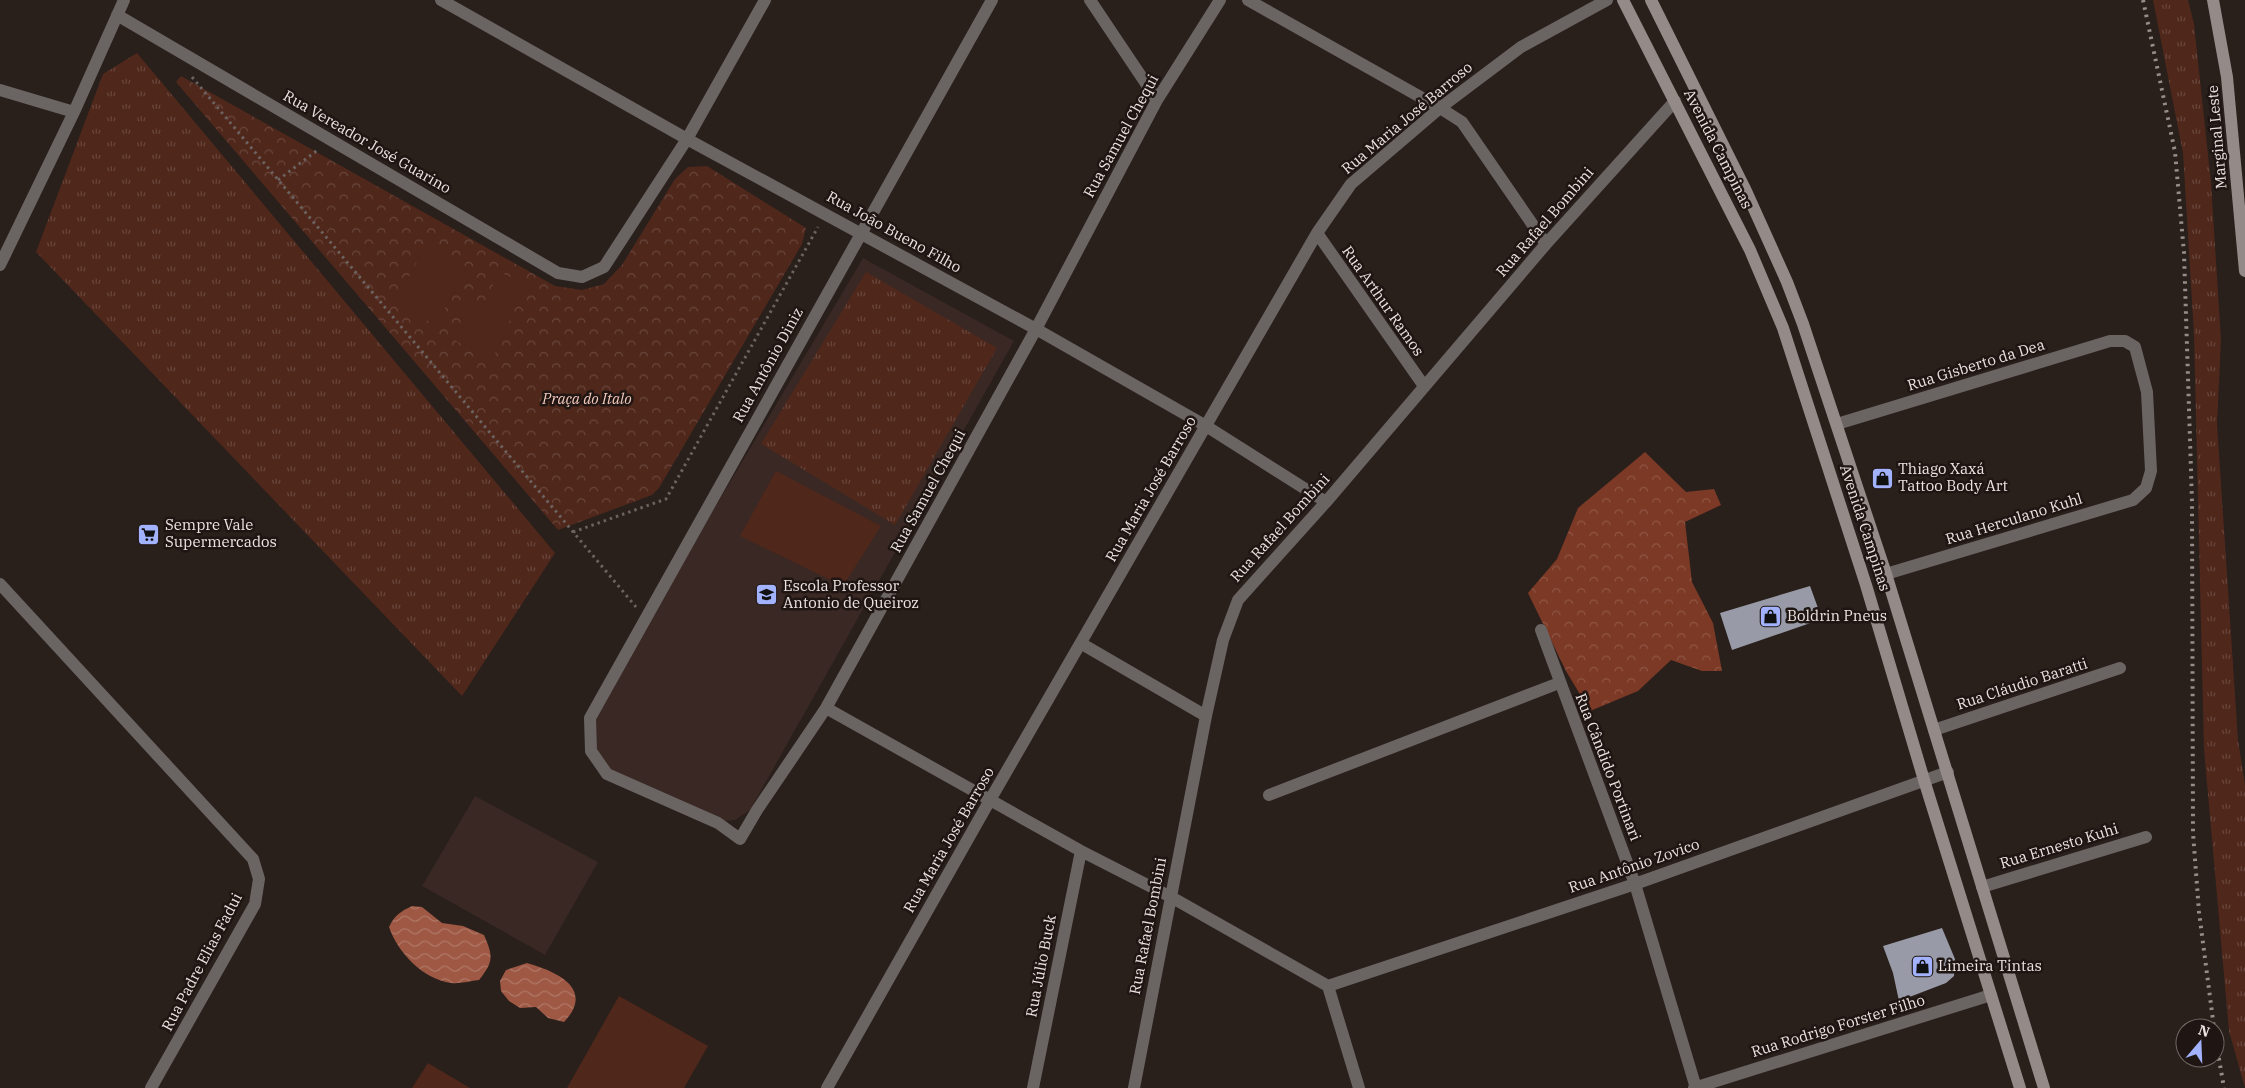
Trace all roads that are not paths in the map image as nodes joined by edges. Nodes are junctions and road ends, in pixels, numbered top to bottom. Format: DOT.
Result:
graph roads {
  1 [pos="124,0"];
  2 [pos="440,0"];
  3 [pos="765,0"];
  4 [pos="992,0"];
  5 [pos="1090,0"];
  6 [pos="1220,0"];
  7 [pos="1248,0"];
  8 [pos="1606,0"];
  9 [pos="1623,0"];
  10 [pos="1652,0"];
  11 [pos="2213,0"];
  12 [pos="117,15"];
  13 [pos="0,90"];
  14 [pos="1158,100"];
  15 [pos="1675,101"];
  16 [pos="1440,108"];
  17 [pos="74,112"];
  18 [pos="687,139"];
  19 [pos="861,232"];
  20 [pos="1316,233"];
  21 [pos="1546,244"];
  22 [pos="0,265"];
  23 [pos="2245,271"];
  24 [pos="1036,329"];
  25 [pos="1424,386"];
  26 [pos="1837,424"];
  27 [pos="1206,426"];
  28 [pos="2146,488"];
  29 [pos="1326,502"];
  30 [pos="1886,574"];
  31 [pos="0,584"];
  32 [pos="1541,630"];
  33 [pos="1082,644"];
  34 [pos="2120,668"];
  35 [pos="1559,683"];
  36 [pos="826,708"];
  37 [pos="1206,716"];
  38 [pos="1934,730"];
  39 [pos="591,751"];
  40 [pos="1948,772"];
  41 [pos="1924,780"];
  42 [pos="1269,795"];
  43 [pos="990,800"];
  44 [pos="2146,837"];
  45 [pos="1081,851"];
  46 [pos="1635,884"];
  47 [pos="1982,887"];
  48 [pos="1171,897"];
  49 [pos="1328,986"];
  50 [pos="1992,995"];
  51 [pos="152,1088"];
  52 [pos="826,1088"];
  53 [pos="1033,1088"];
  54 [pos="1134,1088"];
  55 [pos="1359,1088"];
  56 [pos="1695,1088"];
  57 [pos="2020,1088"];
  58 [pos="2044,1088"];
  1 -- 12 [label="street"];
  2 -- 18 [label="street, Rua João Bueno Filho"];
  3 -- 18 [label="street"];
  4 -- 19 [label="street, Rua Antônio Diniz"];
  5 -- 14 [label="street"];
  6 -- 14 [label="street, Rua Samuel Chequi"];
  7 -- 16 [label="street"];
  8 -- 16 [label="street, Rua Maria José Barroso"];
  9 -- 15 [label="main road, Avenida Campinas"];
  10 -- 26 [label="main road, Avenida Campinas"];
  11 -- 23 [label="main road, Marginal Leste"];
  12 -- 17 [label="street"];
  12 -- 18 [label="street, Rua Vereador José Guarino"];
  13 -- 17 [label="street"];
  14 -- 24 [label="street, Rua Samuel Chequi"];
  15 -- 21 [label="street, Rua Rafael Bombini"];
  15 -- 41 [label="main road, Avenida Campinas"];
  16 -- 20 [label="street, Rua Maria José Barroso"];
  16 -- 21 [label="street"];
  17 -- 22 [label="street"];
  18 -- 19 [label="street, Rua João Bueno Filho"];
  19 -- 24 [label="street, Rua João Bueno Filho"];
  19 -- 39 [label="street, Rua Antônio Diniz"];
  20 -- 25 [label="street, Rua Arthur Ramos"];
  20 -- 27 [label="street, Rua Maria José Barroso"];
  21 -- 25 [label="street, Rua Rafael Bombini"];
  24 -- 27 [label="street, Rua João Bueno Filho"];
  24 -- 36 [label="street, Rua Samuel Chequi"];
  25 -- 29 [label="street, Rua Rafael Bombini"];
  26 -- 28 [label="street, Rua Gisberto da Dea"];
  26 -- 30 [label="main road, Avenida Campinas"];
  27 -- 29 [label="street, Rua João Bueno Filho"];
  27 -- 33 [label="street, Rua Maria José Barroso"];
  28 -- 30 [label="street, Rua Herculano Kuhl"];
  29 -- 37 [label="street, Rua Rafael Bombini"];
  30 -- 38 [label="main road, Avenida Campinas"];
  31 -- 51 [label="street, Rua Padre Elias Fadui"];
  32 -- 35 [label="street, Rua Cândido Portinari"];
  33 -- 37 [label="street"];
  33 -- 43 [label="street, Rua Maria José Barroso"];
  34 -- 38 [label="street, Rua Cláudio Baratti"];
  35 -- 42 [label="street"];
  35 -- 46 [label="street, Rua Cândido Portinari"];
  36 -- 39 [label="street, Rua Samuel Chequi"];
  36 -- 43 [label="street"];
  37 -- 48 [label="street, Rua Rafael Bombini"];
  38 -- 40 [label="main road, Avenida Campinas"];
  40 -- 41 [label="street, Rua Antônio Zovico"];
  40 -- 47 [label="main road, Avenida Campinas"];
  41 -- 46 [label="street, Rua Antônio Zovico"];
  41 -- 50 [label="main road, Avenida Campinas"];
  43 -- 45 [label="street"];
  43 -- 52 [label="street, Rua Maria José Barroso"];
  44 -- 47 [label="street, Rua Ernesto Kuhi"];
  45 -- 48 [label="street"];
  45 -- 53 [label="street, Rua Júlio Buck"];
  46 -- 49 [label="street, Rua Antônio Zovico"];
  46 -- 56 [label="street, Rua Cândido Portinari"];
  47 -- 58 [label="main road, Avenida Campinas"];
  48 -- 49 [label="street"];
  48 -- 54 [label="street, Rua Rafael Bombini"];
  49 -- 55 [label="street"];
  50 -- 56 [label="street, Rua Rodrigo Forster Filho"];
  50 -- 57 [label="main road, Avenida Campinas"];
}
